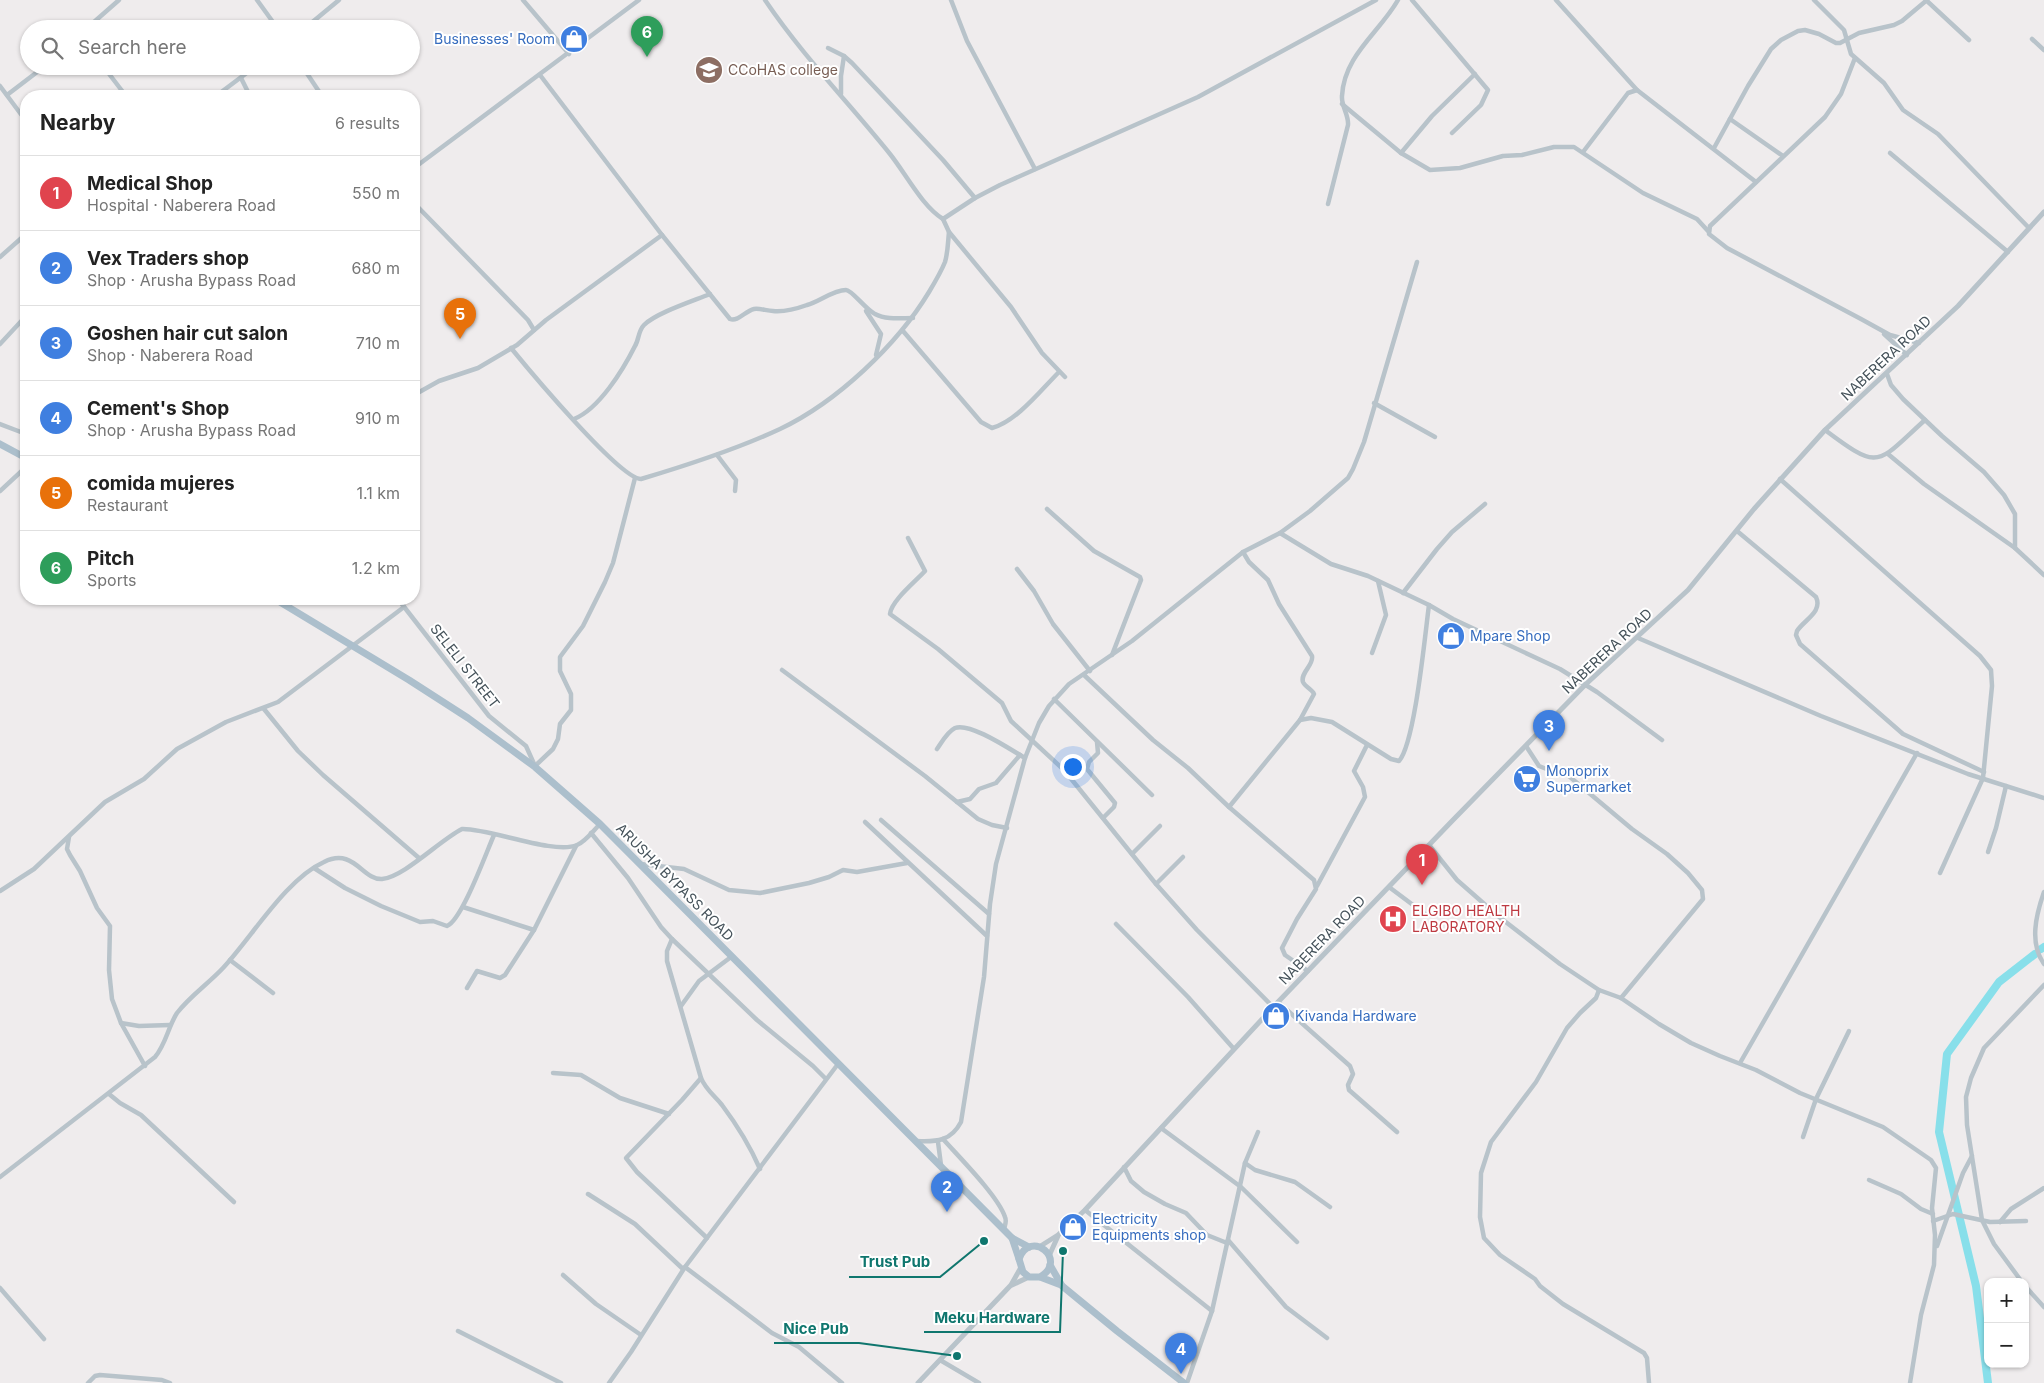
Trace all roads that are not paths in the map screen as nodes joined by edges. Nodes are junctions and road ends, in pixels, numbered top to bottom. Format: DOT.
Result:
graph roads {
  1 [pos="119,0"];
  2 [pos="257,0"];
  3 [pos="338,0"];
  4 [pos="523,0"];
  5 [pos="639,0"];
  6 [pos="765,0"];
  7 [pos="951,0"];
  8 [pos="1376,0"];
  9 [pos="1398,0"];
  10 [pos="1412,0"];
  11 [pos="1556,0"];
  12 [pos="1814,0"];
  13 [pos="1926,0"];
  14 [pos="96,20"];
  15 [pos="271,20"];
  16 [pos="315,20"];
  17 [pos="2032,39"];
  18 [pos="1848,40"];
  19 [pos="1969,40"];
  20 [pos="828,48"];
  21 [pos="2044,50"];
  22 [pos="569,54"];
  23 [pos="844,56"];
  24 [pos="1855,58"];
  25 [pos="1475,74"];
  26 [pos="33,75"];
  27 [pos="111,75"];
  28 [pos="245,75"];
  29 [pos="308,75"];
  30 [pos="540,75"];
  31 [pos="241,78"];
  32 [pos="0,86"];
  33 [pos="122,90"];
  34 [pos="224,90"];
  35 [pos="247,90"];
  36 [pos="318,90"];
  37 [pos="1637,90"];
  38 [pos="841,94"];
  39 [pos="7,95"];
  40 [pos="1342,104"];
  41 [pos="20,113"];
  42 [pos="1730,119"];
  43 [pos="1452,134"];
  44 [pos="1714,148"];
  45 [pos="1401,152"];
  46 [pos="1583,152"];
  47 [pos="1890,153"];
  48 [pos="1783,156"];
  49 [pos="420,164"];
  50 [pos="1036,170"];
  51 [pos="1756,182"];
  52 [pos="975,198"];
  53 [pos="1328,204"];
  54 [pos="420,209"];
  55 [pos="2044,212"];
  56 [pos="943,220"];
  57 [pos="2029,228"];
  58 [pos="1708,231"];
  59 [pos="949,232"];
  60 [pos="662,235"];
  61 [pos="20,239"];
  62 [pos="2008,252"];
  63 [pos="0,257"];
  64 [pos="1417,262"];
  65 [pos="710,294"];
  66 [pos="862,306"];
  67 [pos="912,318"];
  68 [pos="20,322"];
  69 [pos="534,330"];
  70 [pos="903,330"];
  71 [pos="1881,331"];
  72 [pos="0,344"];
  73 [pos="1920,344"];
  74 [pos="511,348"];
  75 [pos="1907,355"];
  76 [pos="876,357"];
  77 [pos="1059,372"];
  78 [pos="1886,374"];
  79 [pos="1065,377"];
  80 [pos="420,392"];
  81 [pos="1374,403"];
  82 [pos="574,420"];
  83 [pos="1925,420"];
  84 [pos="0,424"];
  85 [pos="1825,430"];
  86 [pos="20,432"];
  87 [pos="1435,437"];
  88 [pos="0,444"];
  89 [pos="1888,454"];
  90 [pos="20,455"];
  91 [pos="717,455"];
  92 [pos="20,473"];
  93 [pos="634,478"];
  94 [pos="1780,479"];
  95 [pos="0,491"];
  96 [pos="735,491"];
  97 [pos="1485,504"];
  98 [pos="1047,508"];
  99 [pos="1738,531"];
  100 [pos="1280,533"];
  101 [pos="908,538"];
  102 [pos="2016,548"];
  103 [pos="1243,552"];
  104 [pos="1017,569"];
  105 [pos="2044,575"];
  106 [pos="1378,581"];
  107 [pos="1403,594"];
  108 [pos="285,605"];
  109 [pos="1429,605"];
  110 [pos="404,607"];
  111 [pos="1638,638"];
  112 [pos="352,645"];
  113 [pos="1372,653"];
  114 [pos="1111,656"];
  115 [pos="782,670"];
  116 [pos="1090,671"];
  117 [pos="1084,675"];
  118 [pos="1585,685"];
  119 [pos="1054,699"];
  120 [pos="264,709"];
  121 [pos="1300,720"];
  122 [pos="1032,740"];
  123 [pos="1662,740"];
  124 [pos="1097,742"];
  125 [pos="1367,745"];
  126 [pos="1526,746"];
  127 [pos="937,749"];
  128 [pos="1918,753"];
  129 [pos="1023,756"];
  130 [pos="535,767"];
  131 [pos="1984,772"];
  132 [pos="1983,778"];
  133 [pos="2006,786"];
  134 [pos="1152,795"];
  135 [pos="2044,798"];
  136 [pos="957,802"];
  137 [pos="1229,807"];
  138 [pos="1103,818"];
  139 [pos="881,820"];
  140 [pos="865,822"];
  141 [pos="600,824"];
  142 [pos="1160,826"];
  143 [pos="1007,828"];
  144 [pos="591,833"];
  145 [pos="494,835"];
  146 [pos="69,836"];
  147 [pos="1429,845"];
  148 [pos="576,846"];
  149 [pos="1988,852"];
  150 [pos="1132,854"];
  151 [pos="1183,857"];
  152 [pos="419,858"];
  153 [pos="907,863"];
  154 [pos="639,864"];
  155 [pos="314,868"];
  156 [pos="1940,873"];
  157 [pos="1156,884"];
  158 [pos="1389,887"];
  159 [pos="1317,888"];
  160 [pos="0,891"];
  161 [pos="2044,892"];
  162 [pos="463,907"];
  163 [pos="989,914"];
  164 [pos="1425,914"];
  165 [pos="1116,924"];
  166 [pos="534,930"];
  167 [pos="988,936"];
  168 [pos="672,939"];
  169 [pos="731,957"];
  170 [pos="230,960"];
  171 [pos="2044,964"];
  172 [pos="1308,971"];
  173 [pos="709,974"];
  174 [pos="2044,985"];
  175 [pos="467,988"];
  176 [pos="1599,990"];
  177 [pos="273,993"];
  178 [pos="1621,998"];
  179 [pos="1278,1002"];
  180 [pos="681,1006"];
  181 [pos="1273,1007"];
  182 [pos="121,1023"];
  183 [pos="170,1025"];
  184 [pos="1849,1031"];
  185 [pos="1234,1049"];
  186 [pos="838,1064"];
  187 [pos="1740,1064"];
  188 [pos="145,1066"];
  189 [pos="553,1073"];
  190 [pos="701,1078"];
  191 [pos="826,1079"];
  192 [pos="109,1094"];
  193 [pos="1816,1099"];
  194 [pos="669,1114"];
  195 [pos="1161,1128"];
  196 [pos="1258,1132"];
  197 [pos="1397,1132"];
  198 [pos="1803,1137"];
  199 [pos="917,1141"];
  200 [pos="941,1141"];
  201 [pos="1972,1156"];
  202 [pos="1245,1163"];
  203 [pos="941,1167"];
  204 [pos="1124,1167"];
  205 [pos="760,1169"];
  206 [pos="0,1177"];
  207 [pos="1869,1180"];
  208 [pos="1241,1187"];
  209 [pos="2044,1188"];
  210 [pos="588,1194"];
  211 [pos="234,1202"];
  212 [pos="1330,1207"];
  213 [pos="1085,1210"];
  214 [pos="1933,1214"];
  215 [pos="1946,1215"];
  216 [pos="1982,1220"];
  217 [pos="2026,1220"];
  218 [pos="1933,1221"];
  219 [pos="2000,1222"];
  220 [pos="1004,1229"];
  221 [pos="1058,1235"];
  222 [pos="708,1238"];
  223 [pos="1012,1238"];
  224 [pos="1228,1241"];
  225 [pos="1297,1242"];
  226 [pos="1038,1246"];
  227 [pos="1029,1247"];
  228 [pos="1936,1250"];
  229 [pos="1049,1256"];
  230 [pos="1019,1259"];
  231 [pos="1050,1265"];
  232 [pos="684,1268"];
  233 [pos="1020,1269"];
  234 [pos="563,1275"];
  235 [pos="1030,1277"];
  236 [pos="1040,1277"];
  237 [pos="2019,1278"];
  238 [pos="1011,1285"];
  239 [pos="1062,1285"];
  240 [pos="0,1288"];
  241 [pos="2029,1290"];
  242 [pos="2044,1307"];
  243 [pos="1212,1310"];
  244 [pos="458,1331"];
  245 [pos="641,1335"];
  246 [pos="1327,1338"];
  247 [pos="44,1339"];
  248 [pos="940,1360"];
  249 [pos="88,1383"];
  250 [pos="170,1383"];
  251 [pos="561,1383"];
  252 [pos="609,1383"];
  253 [pos="842,1383"];
  254 [pos="918,1383"];
  255 [pos="979,1383"];
  256 [pos="1186,1383"];
  257 [pos="1649,1383"];
  258 [pos="1910,1383"];
  1 -- 14 [label="street"];
  2 -- 15 [label="street"];
  3 -- 16 [label="street"];
  4 -- 22 [label="street"];
  5 -- 22 [label="street"];
  6 -- 38 [label="street"];
  7 -- 50 [label="street"];
  8 -- 50 [label="street"];
  9 -- 40 [label="street"];
  10 -- 25 [label="street"];
  11 -- 37 [label="street"];
  12 -- 18 [label="street"];
  13 -- 18 [label="street"];
  13 -- 19 [label="street"];
  17 -- 21 [label="street"];
  18 -- 24 [label="street"];
  18 -- 42 [label="street"];
  20 -- 23 [label="street"];
  22 -- 30 [label="street"];
  23 -- 38 [label="street"];
  23 -- 52 [label="street"];
  24 -- 48 [label="street"];
  24 -- 57 [label="street"];
  25 -- 43 [label="street"];
  25 -- 45 [label="street"];
  26 -- 39 [label="street"];
  27 -- 33 [label="street"];
  28 -- 31 [label="street"];
  29 -- 36 [label="street"];
  30 -- 49 [label="street"];
  30 -- 60 [label="street"];
  31 -- 34 [label="street"];
  31 -- 35 [label="street"];
  32 -- 39 [label="street"];
  37 -- 44 [label="street"];
  37 -- 46 [label="street"];
  38 -- 56 [label="street"];
  39 -- 41 [label="street"];
  40 -- 45 [label="street"];
  40 -- 53 [label="street"];
  42 -- 44 [label="street"];
  42 -- 48 [label="street"];
  44 -- 51 [label="street"];
  45 -- 46 [label="street"];
  46 -- 58 [label="street"];
  47 -- 62 [label="street"];
  48 -- 51 [label="street"];
  50 -- 52 [label="street"];
  51 -- 58 [label="street"];
  52 -- 56 [label="street"];
  54 -- 69 [label="street"];
  55 -- 57 [label="street, NABERERA ROAD"];
  56 -- 59 [label="street"];
  57 -- 62 [label="street, NABERERA ROAD"];
  58 -- 71 [label="street"];
  59 -- 67 [label="street"];
  59 -- 77 [label="street"];
  60 -- 65 [label="street"];
  60 -- 69 [label="street"];
  61 -- 63 [label="street"];
  62 -- 73 [label="street, NABERERA ROAD"];
  64 -- 81 [label="street"];
  65 -- 66 [label="street"];
  65 -- 82 [label="street"];
  66 -- 67 [label="street"];
  66 -- 76 [label="street"];
  67 -- 70 [label="street"];
  68 -- 72 [label="street"];
  69 -- 74 [label="street"];
  70 -- 76 [label="street"];
  70 -- 77 [label="street"];
  71 -- 73 [label="street"];
  71 -- 75 [label="street"];
  73 -- 75 [label="street, NABERERA ROAD"];
  74 -- 80 [label="street"];
  74 -- 82 [label="street"];
  75 -- 78 [label="street, NABERERA ROAD"];
  76 -- 91 [label="street"];
  77 -- 79 [label="street"];
  78 -- 83 [label="street"];
  78 -- 85 [label="street, NABERERA ROAD"];
  81 -- 87 [label="street"];
  81 -- 100 [label="street"];
  82 -- 93 [label="street"];
  83 -- 89 [label="street"];
  83 -- 102 [label="street"];
  84 -- 86 [label="street"];
  85 -- 89 [label="street"];
  85 -- 94 [label="street, NABERERA ROAD"];
  88 -- 90 [label="main road"];
  89 -- 102 [label="street"];
  91 -- 93 [label="street"];
  91 -- 96 [label="street"];
  92 -- 95 [label="street"];
  93 -- 130 [label="street"];
  94 -- 99 [label="street, NABERERA ROAD"];
  94 -- 131 [label="street"];
  97 -- 107 [label="street"];
  98 -- 114 [label="street"];
  99 -- 111 [label="street, NABERERA ROAD"];
  99 -- 131 [label="street"];
  100 -- 103 [label="street"];
  100 -- 106 [label="street"];
  101 -- 122 [label="street"];
  102 -- 105 [label="street"];
  103 -- 114 [label="street"];
  103 -- 121 [label="street"];
  104 -- 116 [label="street"];
  106 -- 107 [label="street"];
  106 -- 113 [label="street"];
  107 -- 109 [label="street"];
  108 -- 112 [label="main road, ARUSHA BYPASS ROAD"];
  109 -- 118 [label="street"];
  109 -- 125 [label="street"];
  110 -- 112 [label="street"];
  110 -- 130 [label="street, SELELI STREET"];
  111 -- 118 [label="street, NABERERA ROAD"];
  111 -- 128 [label="street"];
  112 -- 120 [label="street"];
  112 -- 130 [label="main road, ARUSHA BYPASS ROAD"];
  114 -- 116 [label="street"];
  115 -- 136 [label="street"];
  116 -- 117 [label="street"];
  117 -- 119 [label="street"];
  117 -- 137 [label="street"];
  118 -- 123 [label="street"];
  118 -- 126 [label="street, NABERERA ROAD"];
  119 -- 122 [label="street"];
  119 -- 124 [label="street"];
  120 -- 146 [label="street"];
  120 -- 152 [label="street"];
  121 -- 125 [label="street"];
  121 -- 137 [label="street"];
  122 -- 129 [label="street"];
  122 -- 138 [label="street"];
  124 -- 134 [label="street"];
  124 -- 138 [label="street"];
  125 -- 159 [label="street"];
  126 -- 147 [label="street, NABERERA ROAD"];
  126 -- 178 [label="street"];
  127 -- 129 [label="street"];
  128 -- 132 [label="street"];
  128 -- 187 [label="street"];
  129 -- 136 [label="street"];
  129 -- 143 [label="street"];
  130 -- 141 [label="main road, ARUSHA BYPASS ROAD"];
  131 -- 132 [label="street"];
  132 -- 133 [label="street"];
  132 -- 156 [label="street"];
  133 -- 135 [label="street"];
  133 -- 149 [label="street"];
  136 -- 143 [label="street"];
  137 -- 159 [label="street"];
  138 -- 150 [label="street"];
  139 -- 163 [label="street"];
  140 -- 153 [label="street"];
  141 -- 144 [label="street"];
  141 -- 154 [label="main road, ARUSHA BYPASS ROAD"];
  142 -- 150 [label="street"];
  143 -- 163 [label="street"];
  144 -- 148 [label="street"];
  144 -- 168 [label="street"];
  145 -- 148 [label="street"];
  145 -- 152 [label="street"];
  145 -- 162 [label="street"];
  146 -- 160 [label="street"];
  146 -- 182 [label="street"];
  147 -- 158 [label="street, NABERERA ROAD"];
  147 -- 176 [label="street"];
  148 -- 166 [label="street"];
  150 -- 157 [label="street"];
  151 -- 157 [label="street"];
  152 -- 155 [label="street"];
  153 -- 154 [label="street"];
  153 -- 167 [label="street"];
  154 -- 169 [label="main road, ARUSHA BYPASS ROAD"];
  155 -- 162 [label="street"];
  155 -- 170 [label="street"];
  157 -- 181 [label="street"];
  158 -- 164 [label="street"];
  158 -- 172 [label="street, NABERERA ROAD"];
  159 -- 172 [label="street"];
  161 -- 171 [label="street"];
  162 -- 166 [label="street"];
  163 -- 167 [label="street"];
  165 -- 185 [label="street"];
  166 -- 175 [label="street"];
  167 -- 200 [label="street"];
  168 -- 173 [label="street"];
  168 -- 180 [label="street"];
  169 -- 173 [label="street"];
  169 -- 186 [label="main road, ARUSHA BYPASS ROAD"];
  170 -- 177 [label="street"];
  170 -- 183 [label="street"];
  172 -- 179 [label="street, NABERERA ROAD"];
  173 -- 180 [label="street"];
  173 -- 191 [label="street"];
  174 -- 201 [label="street"];
  176 -- 178 [label="street"];
  176 -- 257 [label="street"];
  178 -- 187 [label="street"];
  179 -- 181 [label="street, NABERERA ROAD"];
  179 -- 197 [label="street"];
  180 -- 190 [label="street"];
  181 -- 185 [label="street, NABERERA ROAD"];
  182 -- 183 [label="street"];
  182 -- 188 [label="street"];
  183 -- 188 [label="street"];
  184 -- 193 [label="street"];
  185 -- 195 [label="street, NABERERA ROAD"];
  186 -- 191 [label="street"];
  186 -- 199 [label="main road, ARUSHA BYPASS ROAD"];
  187 -- 193 [label="street"];
  188 -- 192 [label="street"];
  189 -- 194 [label="street"];
  190 -- 194 [label="street"];
  190 -- 205 [label="street"];
  191 -- 205 [label="street"];
  192 -- 206 [label="street"];
  192 -- 211 [label="street"];
  193 -- 198 [label="street"];
  193 -- 214 [label="street"];
  194 -- 222 [label="street"];
  195 -- 204 [label="street, NABERERA ROAD"];
  195 -- 208 [label="street"];
  196 -- 202 [label="street"];
  199 -- 200 [label="street"];
  199 -- 203 [label="main road, ARUSHA BYPASS ROAD"];
  200 -- 203 [label="street"];
  200 -- 220 [label="street"];
  201 -- 215 [label="street"];
  201 -- 216 [label="street"];
  202 -- 208 [label="street"];
  202 -- 212 [label="street"];
  203 -- 220 [label="main road, ARUSHA BYPASS ROAD"];
  204 -- 213 [label="street, NABERERA ROAD"];
  204 -- 224 [label="street"];
  205 -- 222 [label="street"];
  207 -- 214 [label="street"];
  208 -- 224 [label="street"];
  208 -- 225 [label="street"];
  209 -- 219 [label="street"];
  210 -- 232 [label="street"];
  213 -- 221 [label="street, NABERERA ROAD"];
  213 -- 243 [label="street"];
  214 -- 218 [label="street"];
  215 -- 216 [label="street"];
  215 -- 218 [label="street"];
  215 -- 228 [label="street"];
  216 -- 219 [label="street"];
  216 -- 237 [label="street"];
  217 -- 219 [label="street"];
  218 -- 228 [label="street"];
  220 -- 223 [label="main road, ARUSHA BYPASS ROAD"];
  221 -- 226 [label="street, NABERERA ROAD"];
  221 -- 229 [label="street, NABERERA ROAD"];
  222 -- 232 [label="street"];
  223 -- 227 [label="main road, ARUSHA BYPASS ROAD"];
  223 -- 230 [label="main road, ARUSHA BYPASS ROAD"];
  224 -- 243 [label="street"];
  224 -- 246 [label="street"];
  226 -- 227 [label="main road"];
  226 -- 229 [label="main road"];
  227 -- 230 [label="main road"];
  228 -- 258 [label="street"];
  229 -- 231 [label="main road"];
  230 -- 233 [label="main road, ARUSHA BYPASS ROAD"];
  231 -- 236 [label="main road"];
  231 -- 239 [label="main road"];
  232 -- 245 [label="street"];
  232 -- 253 [label="street"];
  233 -- 235 [label="main road"];
  233 -- 238 [label="street"];
  234 -- 245 [label="street"];
  235 -- 236 [label="main road"];
  235 -- 238 [label="street"];
  236 -- 239 [label="main road"];
  238 -- 248 [label="street"];
  239 -- 256 [label="main road"];
  240 -- 247 [label="street"];
  241 -- 242 [label="street"];
  243 -- 256 [label="street"];
  244 -- 251 [label="street"];
  245 -- 252 [label="street"];
  248 -- 254 [label="street"];
  248 -- 255 [label="street"];
  249 -- 250 [label="street"];
}
